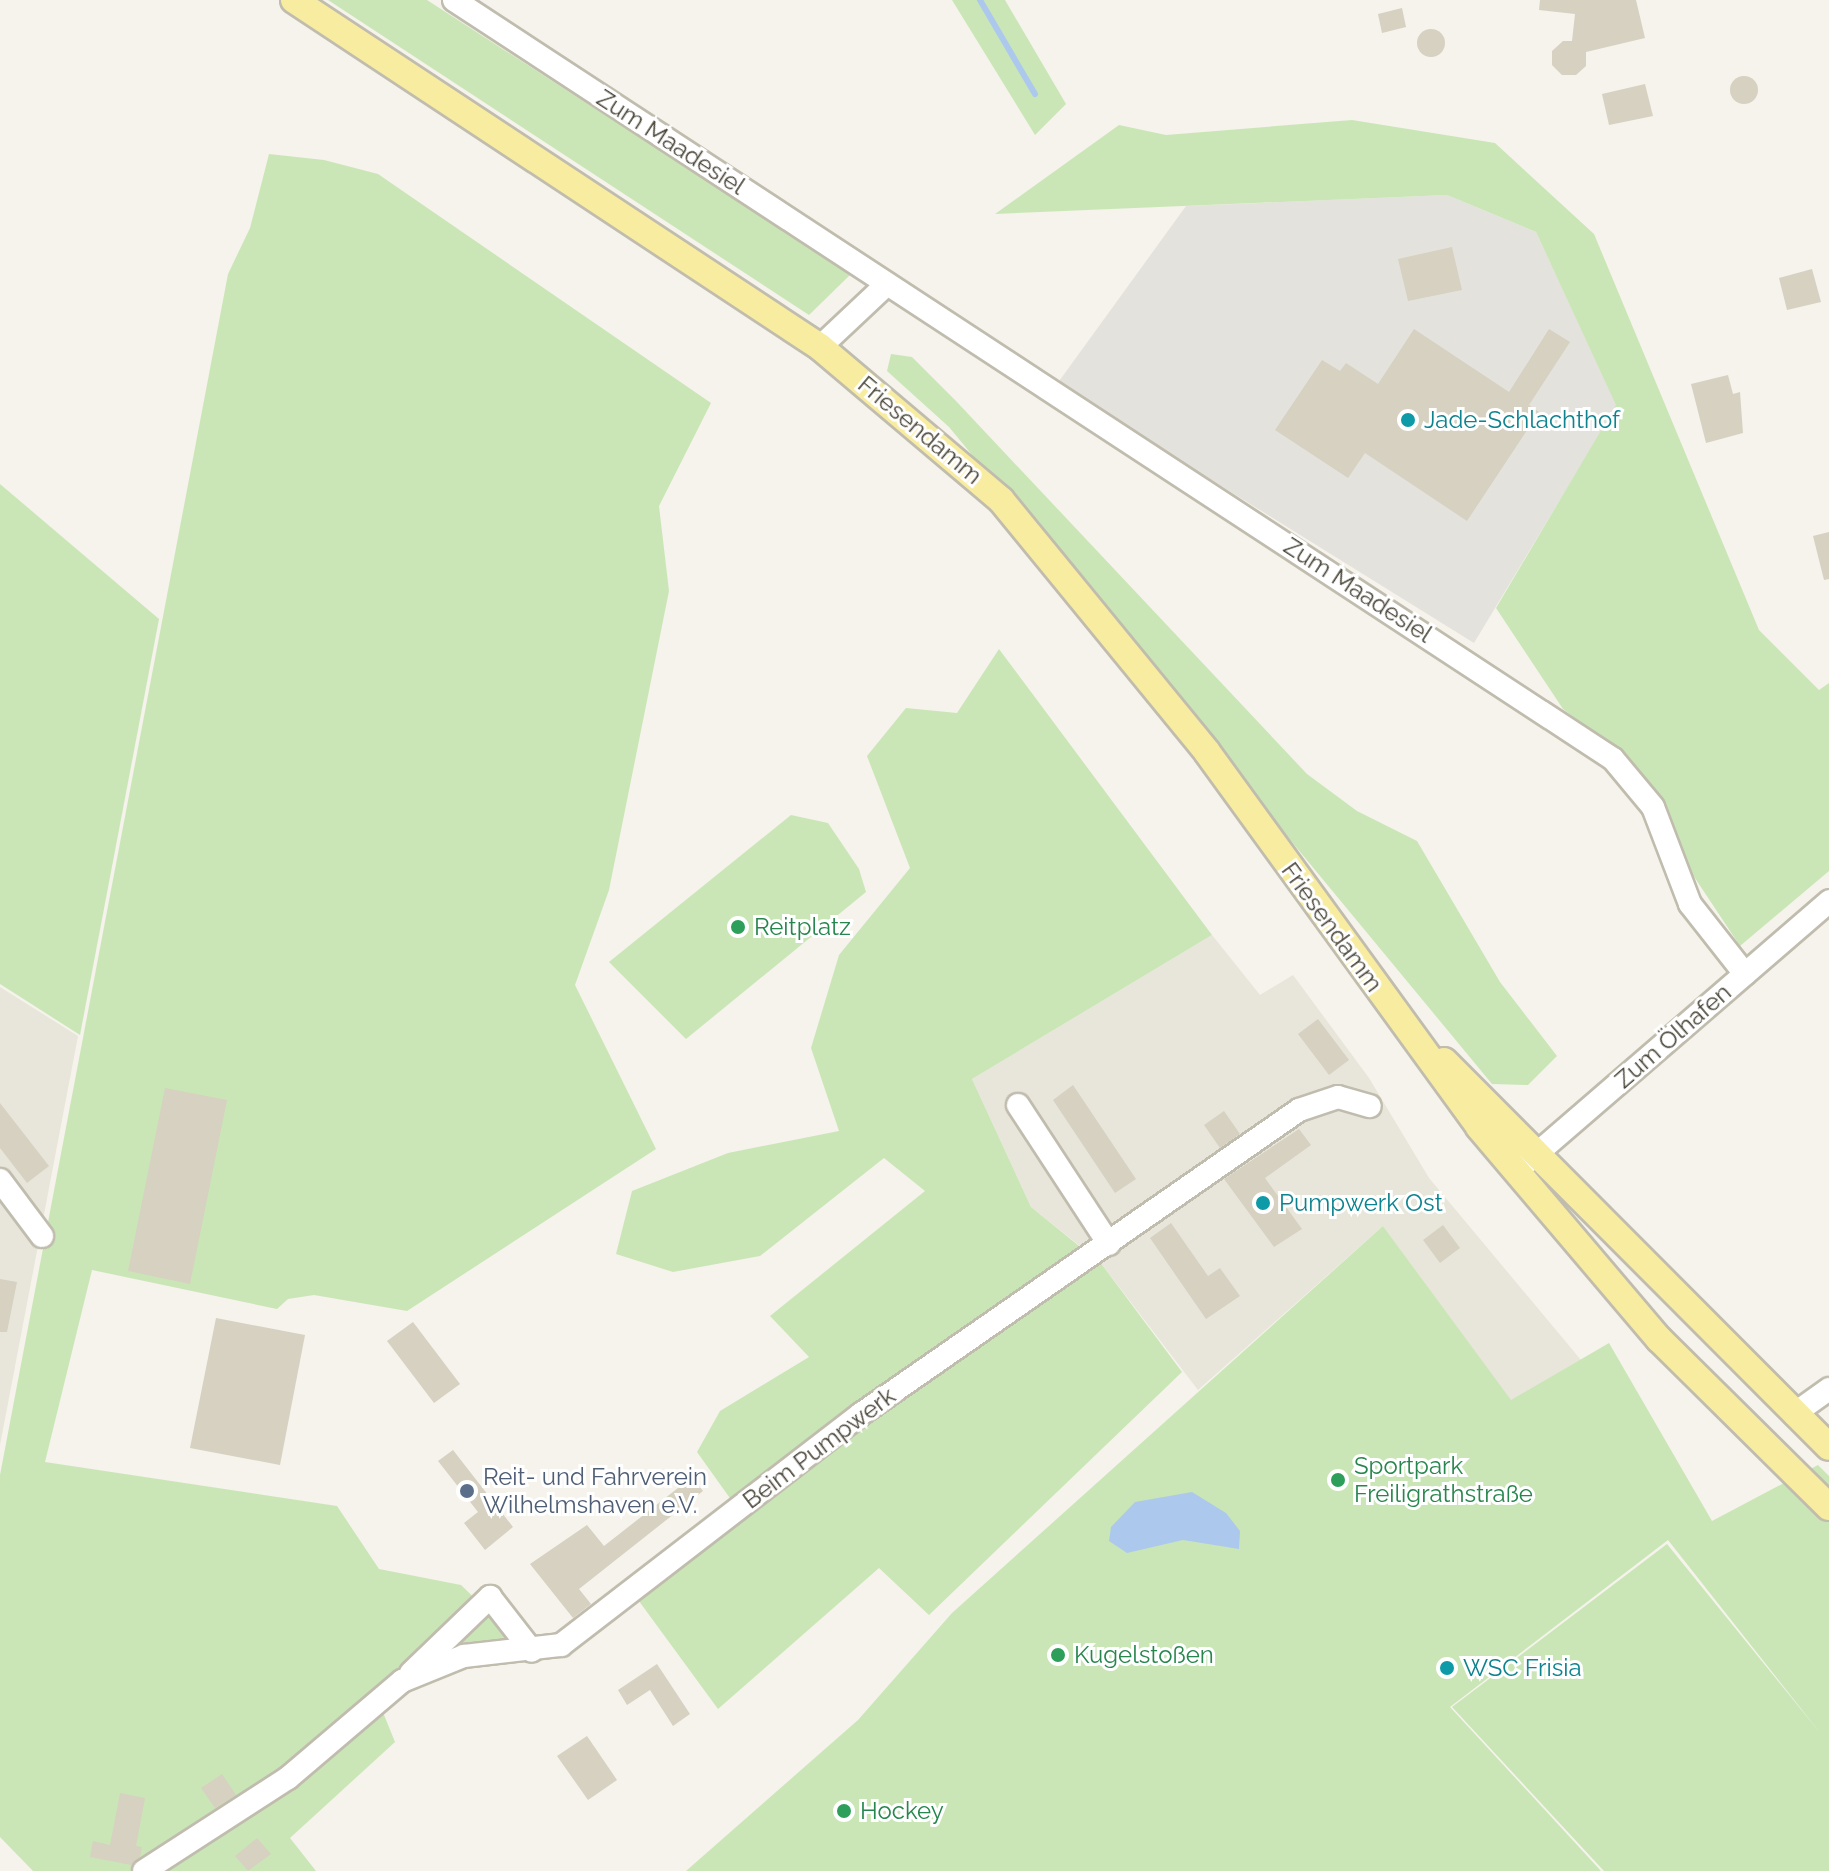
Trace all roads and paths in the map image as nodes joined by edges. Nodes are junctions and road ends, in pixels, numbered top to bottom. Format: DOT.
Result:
graph roads {
  1 [pos="294,0"];
  2 [pos="454,0"];
  3 [pos="887,284"];
  4 [pos="820,347"];
  5 [pos="1829,901"];
  6 [pos="1745,974"];
  7 [pos="1397,1018"];
  8 [pos="1018,1105"];
  9 [pos="1370,1106"];
  10 [pos="1538,1152"];
  11 [pos="1517,1172"];
  12 [pos="0,1180"];
  13 [pos="42,1236"];
  14 [pos="1109,1244"];
  15 [pos="1829,1389"];
  16 [pos="1794,1414"];
  17 [pos="1829,1447"];
  18 [pos="1829,1507"];
  19 [pos="532,1651"];
  20 [pos="402,1681"];
  21 [pos="144,1871"];
  1 -- 4 [label="main road, Friesendamm"];
  2 -- 3 [label="street, Zum Maadesiel"];
  3 -- 4 [label="street"];
  3 -- 6 [label="street, Zum Maadesiel"];
  4 -- 7 [label="main road, Friesendamm"];
  5 -- 6 [label="street, Zum Ölhafen"];
  6 -- 10 [label="street, Zum Ölhafen"];
  7 -- 10 [label="main road, Friesendamm"];
  7 -- 11 [label="main road, Friesendamm"];
  8 -- 14 [label="street"];
  9 -- 14 [label="street, Beim Pumpwerk"];
  10 -- 11 [label="street, Zum Ölhafen"];
  10 -- 16 [label="main road, Friesendamm"];
  11 -- 18 [label="main road, Friesendamm"];
  12 -- 13 [label="street"];
  14 -- 19 [label="street, Beim Pumpwerk"];
  15 -- 16 [label="street"];
  16 -- 17 [label="main road, Friesendamm"];
  19 -- 20 [label="street, Beim Pumpwerk"];
  19 -- 20 [label="street, Beim Pumpwerk"];
  20 -- 21 [label="street, Beim Pumpwerk"];
}
